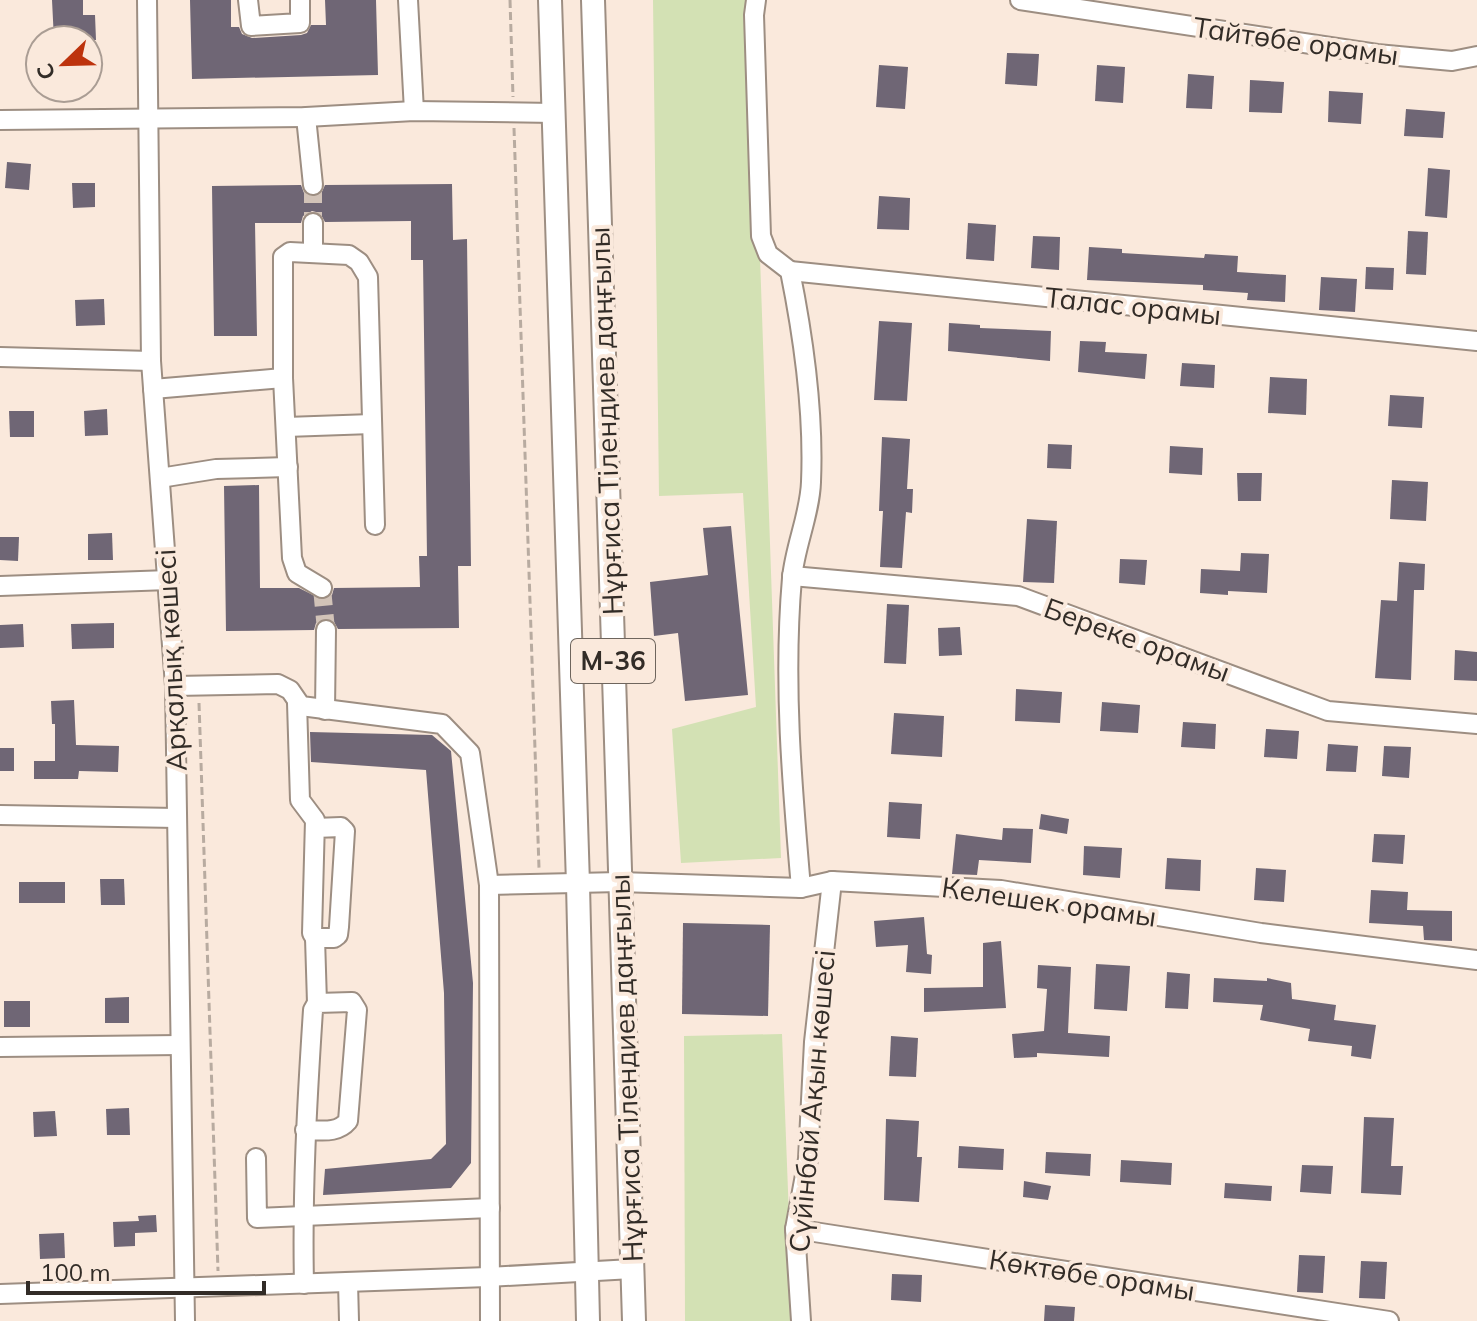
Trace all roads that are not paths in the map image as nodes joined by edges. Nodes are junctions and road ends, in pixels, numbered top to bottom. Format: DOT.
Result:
graph roads {
  1 [pos="147,0"];
  2 [pos="248,0"];
  3 [pos="300,0"];
  4 [pos="408,0"];
  5 [pos="550,0"];
  6 [pos="593,0"];
  7 [pos="756,0"];
  8 [pos="1020,0"];
  9 [pos="1477,56"];
  10 [pos="414,111"];
  11 [pos="554,113"];
  12 [pos="306,117"];
  13 [pos="0,120"];
  14 [pos="149,120"];
  15 [pos="313,185"];
  16 [pos="313,223"];
  17 [pos="313,253"];
  18 [pos="790,271"];
  19 [pos="1477,341"];
  20 [pos="0,357"];
  21 [pos="151,361"];
  22 [pos="283,378"];
  23 [pos="153,389"];
  24 [pos="372,424"];
  25 [pos="286,427"];
  26 [pos="288,467"];
  27 [pos="160,478"];
  28 [pos="375,525"];
  29 [pos="792,576"];
  30 [pos="169,580"];
  31 [pos="0,586"];
  32 [pos="322,588"];
  33 [pos="326,630"];
  34 [pos="175,686"];
  35 [pos="297,703"];
  36 [pos="325,710"];
  37 [pos="1477,724"];
  38 [pos="0,815"];
  39 [pos="177,818"];
  40 [pos="315,828"];
  41 [pos="832,881"];
  42 [pos="620,882"];
  43 [pos="578,884"];
  44 [pos="489,885"];
  45 [pos="801,888"];
  46 [pos="315,938"];
  47 [pos="1477,960"];
  48 [pos="317,1003"];
  49 [pos="180,1045"];
  50 [pos="0,1047"];
  51 [pos="305,1130"];
  52 [pos="256,1158"];
  53 [pos="490,1208"];
  54 [pos="302,1216"];
  55 [pos="795,1229"];
  56 [pos="632,1269"];
  57 [pos="587,1272"];
  58 [pos="488,1277"];
  59 [pos="348,1282"];
  60 [pos="304,1284"];
  61 [pos="184,1288"];
  62 [pos="0,1294"];
  63 [pos="185,1321"];
  64 [pos="349,1321"];
  65 [pos="490,1321"];
  66 [pos="588,1321"];
  67 [pos="634,1321"];
  68 [pos="801,1321"];
  69 [pos="1389,1321"];
  1 -- 14 [label="street, Арқалық көшесі"];
  2 -- 3 [label="street"];
  4 -- 10 [label="street"];
  5 -- 11 [label="main road, Нұрғиса Тілендиев даңғылы / M-36"];
  6 -- 42 [label="main road, Нұрғиса Тілендиев даңғылы / M-36"];
  7 -- 18 [label="street"];
  8 -- 9 [label="street, Тайтөбе орамы"];
  10 -- 11 [label="street"];
  10 -- 12 [label="street"];
  11 -- 43 [label="main road, Нұрғиса Тілендиев даңғылы / M-36"];
  12 -- 14 [label="street"];
  12 -- 15 [label="street"];
  13 -- 14 [label="street"];
  14 -- 21 [label="street, Арқалық көшесі"];
  16 -- 17 [label="street"];
  17 -- 22 [label="street"];
  17 -- 24 [label="street"];
  18 -- 19 [label="street, Талас орамы"];
  18 -- 29 [label="street"];
  20 -- 21 [label="street"];
  21 -- 23 [label="street, Арқалық көшесі"];
  22 -- 23 [label="street"];
  22 -- 25 [label="street"];
  23 -- 27 [label="street, Арқалық көшесі"];
  24 -- 25 [label="street"];
  24 -- 28 [label="street"];
  25 -- 26 [label="street"];
  26 -- 27 [label="street"];
  26 -- 32 [label="street"];
  27 -- 30 [label="street, Арқалық көшесі"];
  29 -- 37 [label="street, Береке орамы"];
  29 -- 45 [label="street"];
  30 -- 31 [label="street"];
  30 -- 34 [label="street, Арқалық көшесі"];
  33 -- 36 [label="street"];
  34 -- 35 [label="street"];
  34 -- 39 [label="street, Арқалық көшесі"];
  35 -- 36 [label="street"];
  35 -- 40 [label="street"];
  36 -- 44 [label="street"];
  38 -- 39 [label="street"];
  39 -- 49 [label="street, Арқалық көшесі"];
  40 -- 46 [label="street"];
  40 -- 46 [label="street"];
  41 -- 45 [label="street, Келешек орамы"];
  41 -- 47 [label="street, Келешек орамы"];
  41 -- 55 [label="street, Сүйінбай Ақын көшесі"];
  42 -- 43 [label="street, Келешек орамы"];
  42 -- 45 [label="street, Келешек орамы"];
  42 -- 56 [label="main road, Нұрғиса Тілендиев даңғылы / M-36"];
  43 -- 44 [label="street, Келешек орамы"];
  43 -- 57 [label="main road, Нұрғиса Тілендиев даңғылы / M-36"];
  44 -- 53 [label="street"];
  46 -- 48 [label="street"];
  48 -- 51 [label="street"];
  48 -- 51 [label="street"];
  49 -- 50 [label="street"];
  49 -- 61 [label="street, Арқалық көшесі"];
  51 -- 54 [label="street"];
  52 -- 54 [label="street"];
  53 -- 54 [label="street"];
  53 -- 58 [label="street"];
  54 -- 60 [label="street"];
  55 -- 68 [label="street, Сүйінбай Ақын көшесі"];
  55 -- 69 [label="street, Көктөбе орамы"];
  56 -- 57 [label="street"];
  56 -- 67 [label="main road, Нұрғиса Тілендиев даңғылы / M-36"];
  57 -- 58 [label="street"];
  57 -- 66 [label="main road, Нұрғиса Тілендиев даңғылы / M-36"];
  58 -- 59 [label="street"];
  58 -- 65 [label="street"];
  59 -- 60 [label="street"];
  59 -- 64 [label="street"];
  60 -- 61 [label="street"];
  61 -- 62 [label="street"];
  61 -- 63 [label="street, Арқалық көшесі"];
}
